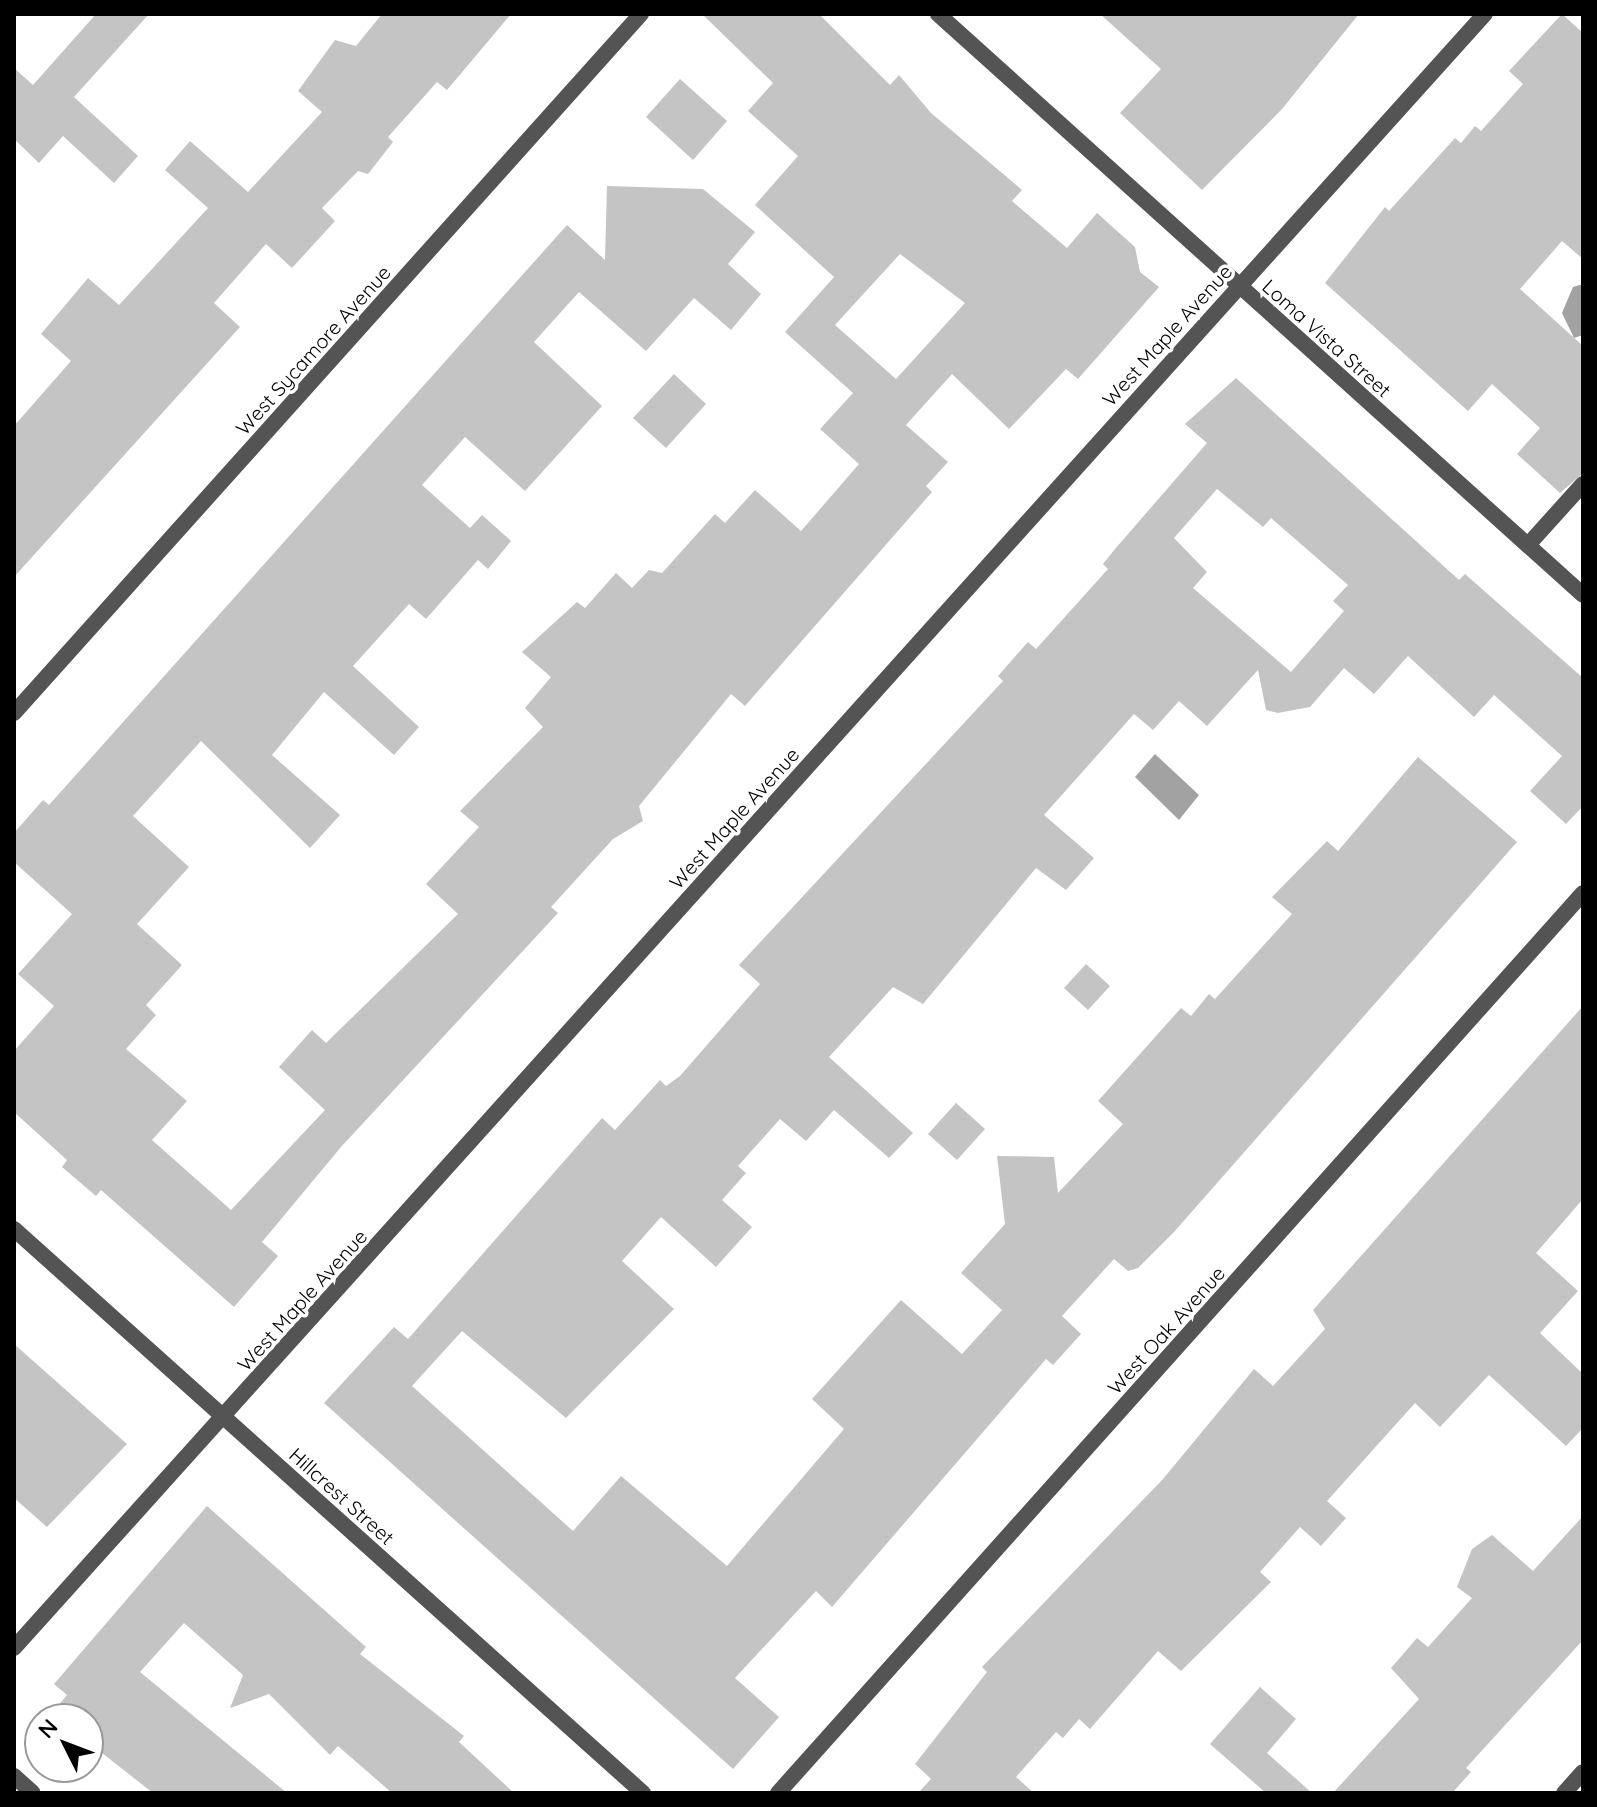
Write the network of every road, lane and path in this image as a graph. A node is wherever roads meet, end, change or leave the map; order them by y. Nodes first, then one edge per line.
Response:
1 (641, 14) edge
2 (938, 14) edge
3 (1485, 14) edge
4 (1238, 286) junction
5 (1583, 484) edge
6 (1528, 545) junction
7 (1583, 595) edge
8 (14, 713) edge
9 (1583, 893) edge
10 (14, 1229) edge
11 (224, 1417) junction
12 (14, 1648) edge
13 (14, 1776) edge
14 (1581, 1778) edge
15 (33, 1793) edge
16 (643, 1793) edge
17 (778, 1793) edge
18 (1564, 1793) edge

1 - 8 street, West Sycamore Avenue
2 - 4 street, Loma Vista Street
3 - 4 street, West Maple Avenue
4 - 6 street, Loma Vista Street
4 - 11 street, West Maple Avenue
5 - 6 street
6 - 7 street, Loma Vista Street
9 - 17 street, West Oak Avenue
10 - 11 street, Hillcrest Street
11 - 12 street, West Maple Avenue
11 - 16 street, Hillcrest Street
13 - 15 street
14 - 18 street

